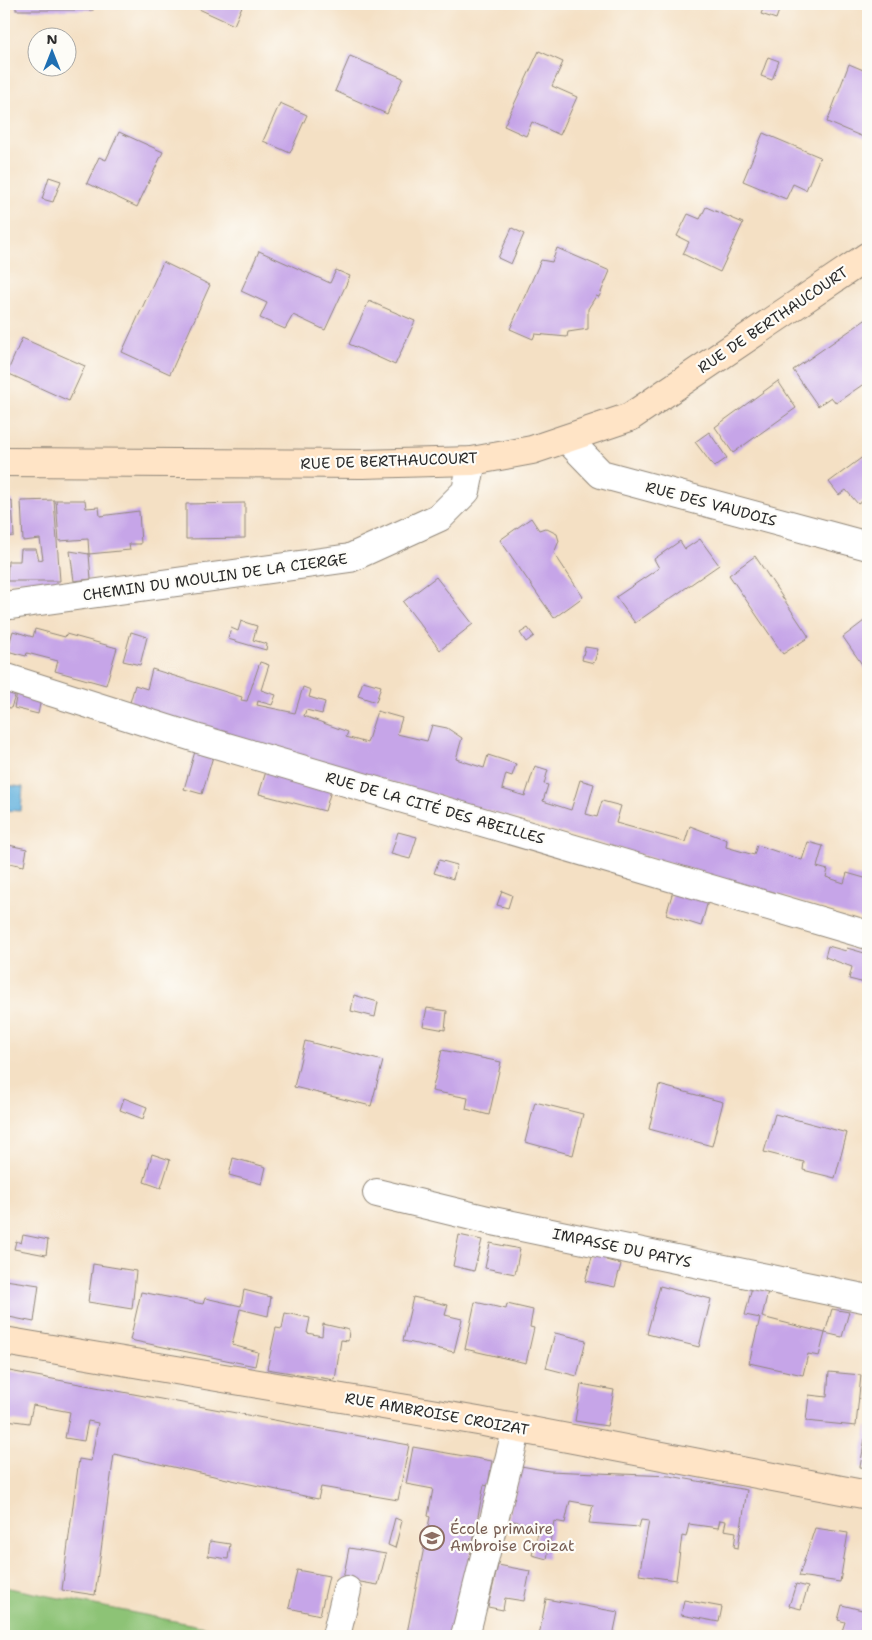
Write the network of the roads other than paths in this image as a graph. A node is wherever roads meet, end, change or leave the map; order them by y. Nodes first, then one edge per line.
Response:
1 (868, 256) edge
2 (567, 439) junction
3 (472, 461) junction
4 (4, 462) edge
5 (868, 546) edge
6 (4, 606) edge
7 (4, 677) edge
8 (868, 935) edge
9 (377, 1193) dead end
10 (868, 1299) edge
11 (4, 1341) edge
12 (517, 1428) junction
13 (868, 1495) edge
14 (347, 1590) dead end
15 (336, 1636) edge
16 (465, 1636) edge

1 - 2 main road, RUE DE BERTHAUCOURT
2 - 3 main road, RUE DE BERTHAUCOURT
2 - 5 street, RUE DES VAUDOIS
3 - 4 main road, RUE DE BERTHAUCOURT
3 - 6 street, CHEMIN DU MOULIN DE LA CIERGE
7 - 8 street, RUE DE LA CITÉ DES ABEILLES
9 - 10 street, IMPASSE DU PATYS
11 - 12 main road, RUE AMBROISE CROIZAT
12 - 13 main road, RUE AMBROISE CROIZAT
12 - 16 street
14 - 15 street

